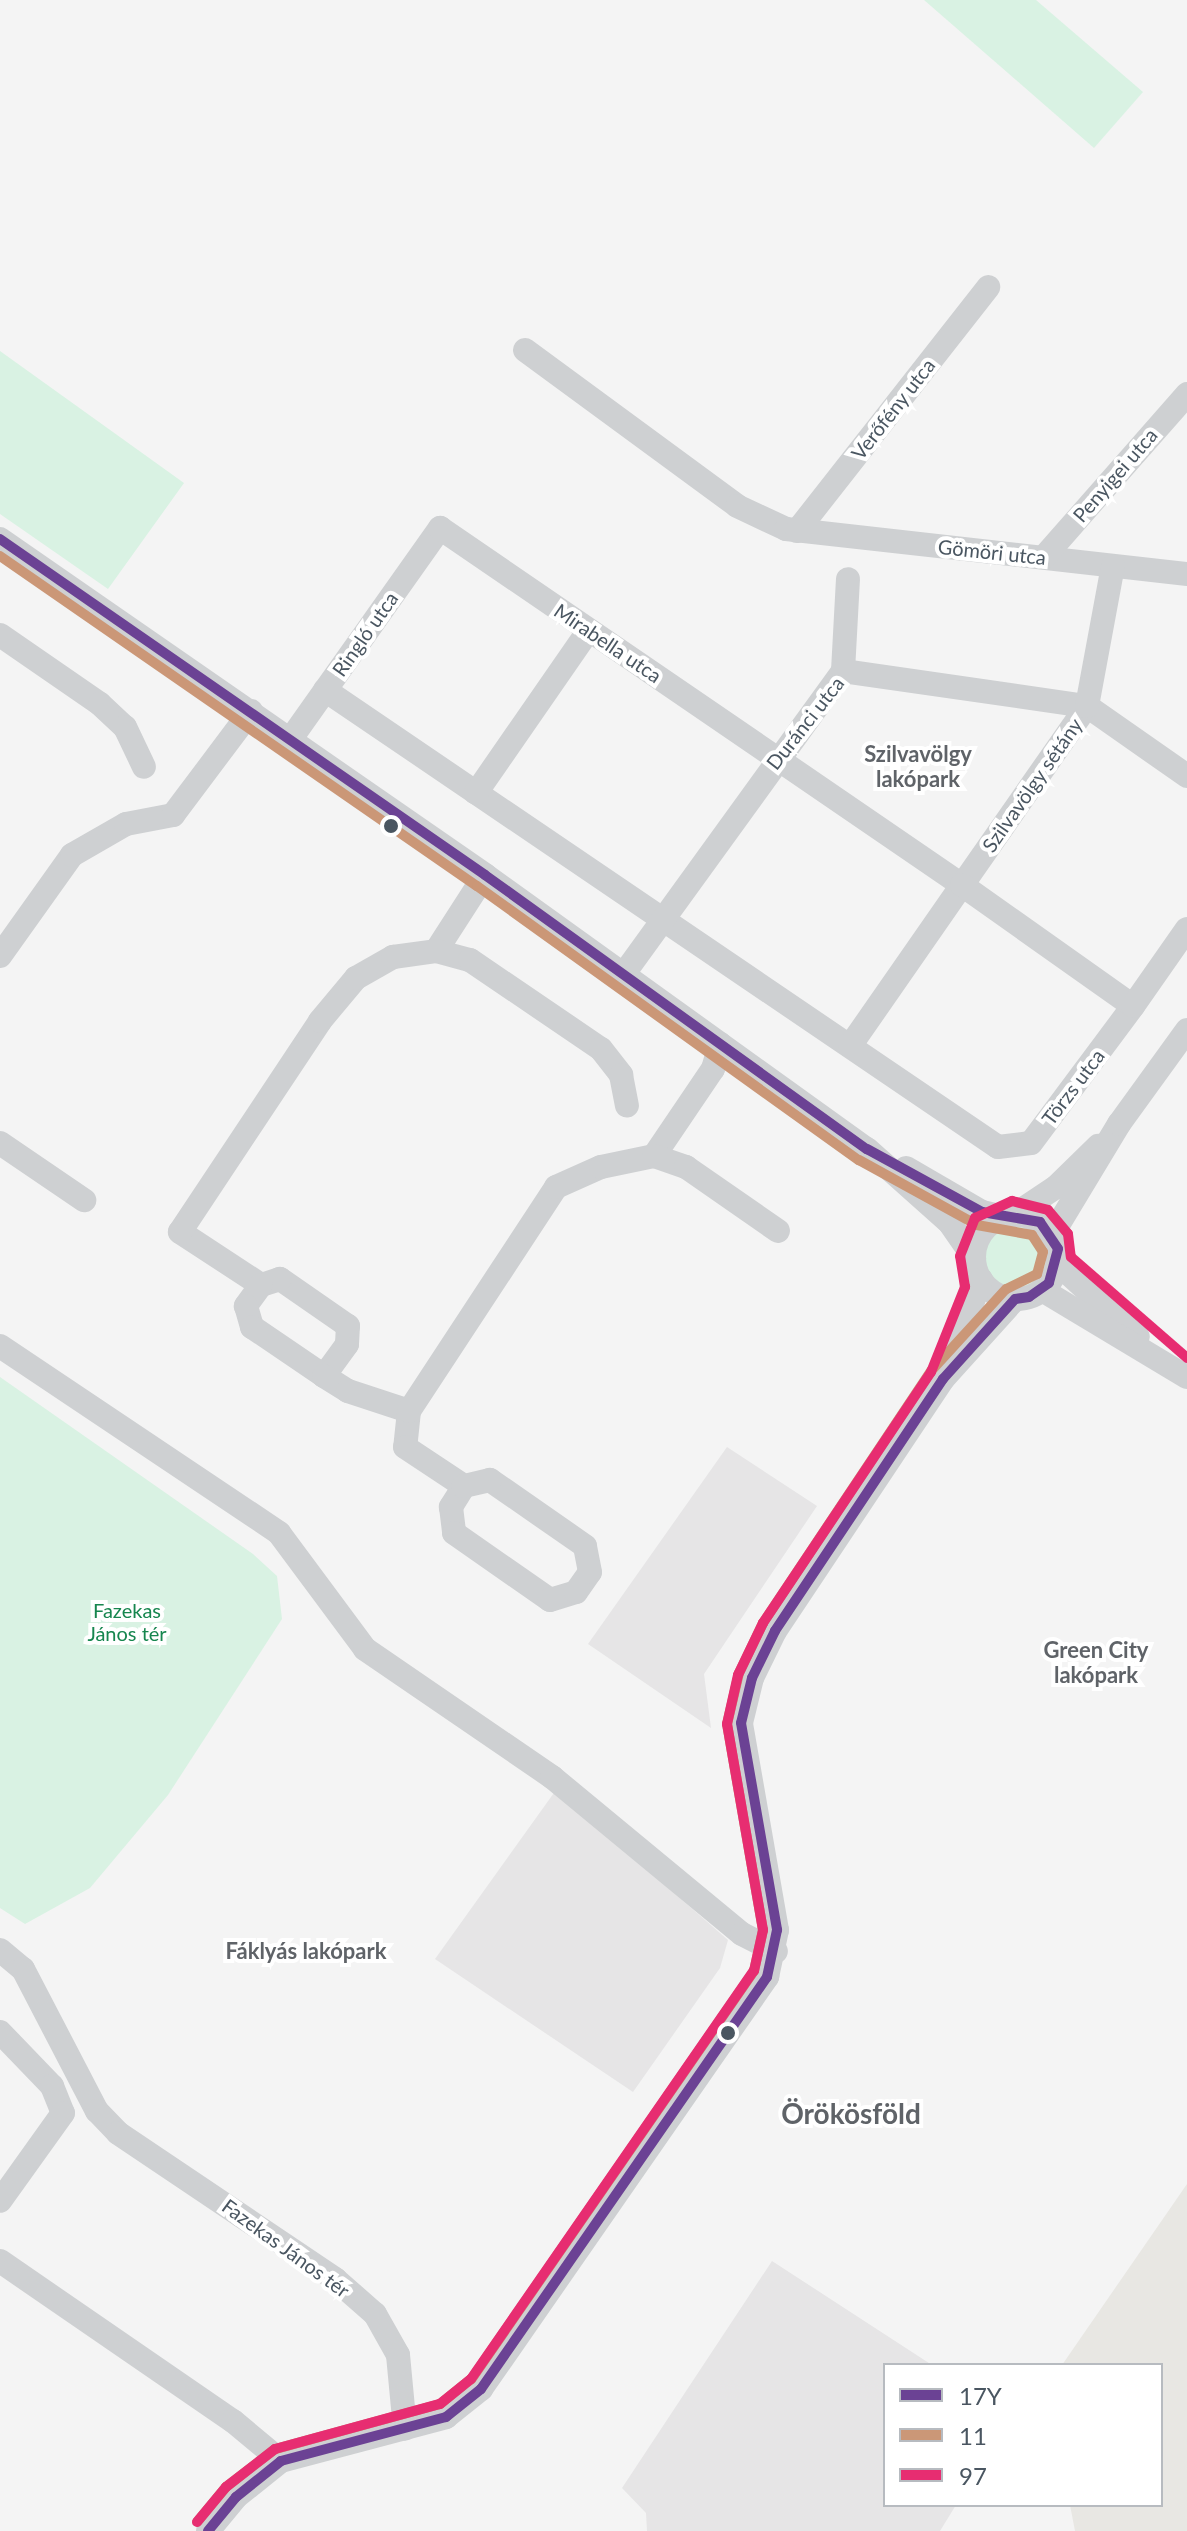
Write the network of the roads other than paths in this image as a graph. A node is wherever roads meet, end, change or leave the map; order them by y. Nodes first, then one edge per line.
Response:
1 (988, 287) dead end
2 (525, 350) dead end
3 (1187, 394) edge
4 (440, 528) joint
5 (797, 531) junction
6 (2, 545) edge
7 (1044, 557) junction
8 (1113, 566) junction
9 (1187, 574) edge
10 (848, 579) dead end
11 (589, 630) junction
12 (0, 635) edge
13 (843, 671) junction
14 (325, 690) junction
15 (1087, 706) junction
16 (251, 711) junction
17 (290, 740) junction
18 (776, 758) junction
19 (144, 767) dead end
20 (1187, 776) edge
21 (476, 793) junction
22 (485, 875) junction
23 (962, 885) junction
24 (663, 919) junction
25 (1187, 929) edge
26 (436, 951) junction
27 (0, 956) edge
28 (623, 975) junction
29 (1133, 1006) junction
30 (1187, 1030) edge
31 (720, 1044) junction
32 (850, 1046) junction
33 (627, 1105) dead end
34 (1119, 1124) junction
35 (0, 1143) edge
36 (867, 1149) junction
37 (654, 1156) junction
38 (84, 1200) dead end
39 (1009, 1216) junction
40 (778, 1231) dead end
41 (1052, 1235) junction
42 (1058, 1264) junction
43 (978, 1269) junction
44 (261, 1285) junction
45 (1042, 1290) junction
46 (1015, 1299) junction
47 (0, 1346) edge
48 (1166, 1363) junction
49 (324, 1376) junction
50 (1187, 1377) edge
51 (943, 1379) junction
52 (409, 1411) junction
53 (464, 1486) junction
54 (0, 1950) edge
55 (776, 1951) junction
56 (0, 2032) edge
57 (3, 2189) edge
58 (0, 2261) edge
59 (405, 2429) junction
60 (281, 2461) junction
61 (208, 2531) edge

1 - 5 street, Verőfény utca
2 - 5 street, Gömöri utca
3 - 7 street, Penyigei utca
4 - 11 street, Mirabella utca
4 - 14 street, Ringló utca
5 - 7 street, Gömöri utca
6 - 16 street
7 - 8 street, Gömöri utca
8 - 9 street, Gömöri utca
8 - 15 street
10 - 13 street
11 - 18 street, Mirabella utca
11 - 21 street
12 - 19 street
13 - 15 street, Duránci utca
13 - 18 street, Duránci utca
14 - 17 street, Ringló utca
14 - 21 street, Törzs utca
15 - 20 street, Szilvavölgy sétány
15 - 23 street, Szilvavölgy sétány
16 - 17 street
16 - 27 street
17 - 22 street
18 - 23 street, Mirabella utca
18 - 24 street, Duránci utca
21 - 24 street, Törzs utca
22 - 26 street
22 - 28 street
23 - 29 street
23 - 32 street, Szilvavölgy sétány
24 - 28 street, Duránci utca
24 - 32 street, Törzs utca
25 - 29 street
26 - 33 street
26 - 44 street
28 - 31 street
29 - 32 street, Törzs utca
30 - 34 street
31 - 36 street
31 - 37 street
34 - 39 street
34 - 41 street
35 - 38 street
36 - 39 street
36 - 43 street
37 - 40 street
37 - 52 street
39 - 41 street
39 - 43 street
41 - 42 street
42 - 45 street
42 - 48 street
43 - 46 street
43 - 51 street
44 - 49 street
44 - 49 street
45 - 46 street
45 - 48 street
46 - 51 street
47 - 55 street
48 - 50 street
49 - 52 street
51 - 55 street
52 - 53 street
53 - 53 street
54 - 59 street, Fazekas János tér
55 - 59 street
56 - 57 street
58 - 60 street
59 - 60 street
60 - 61 street

